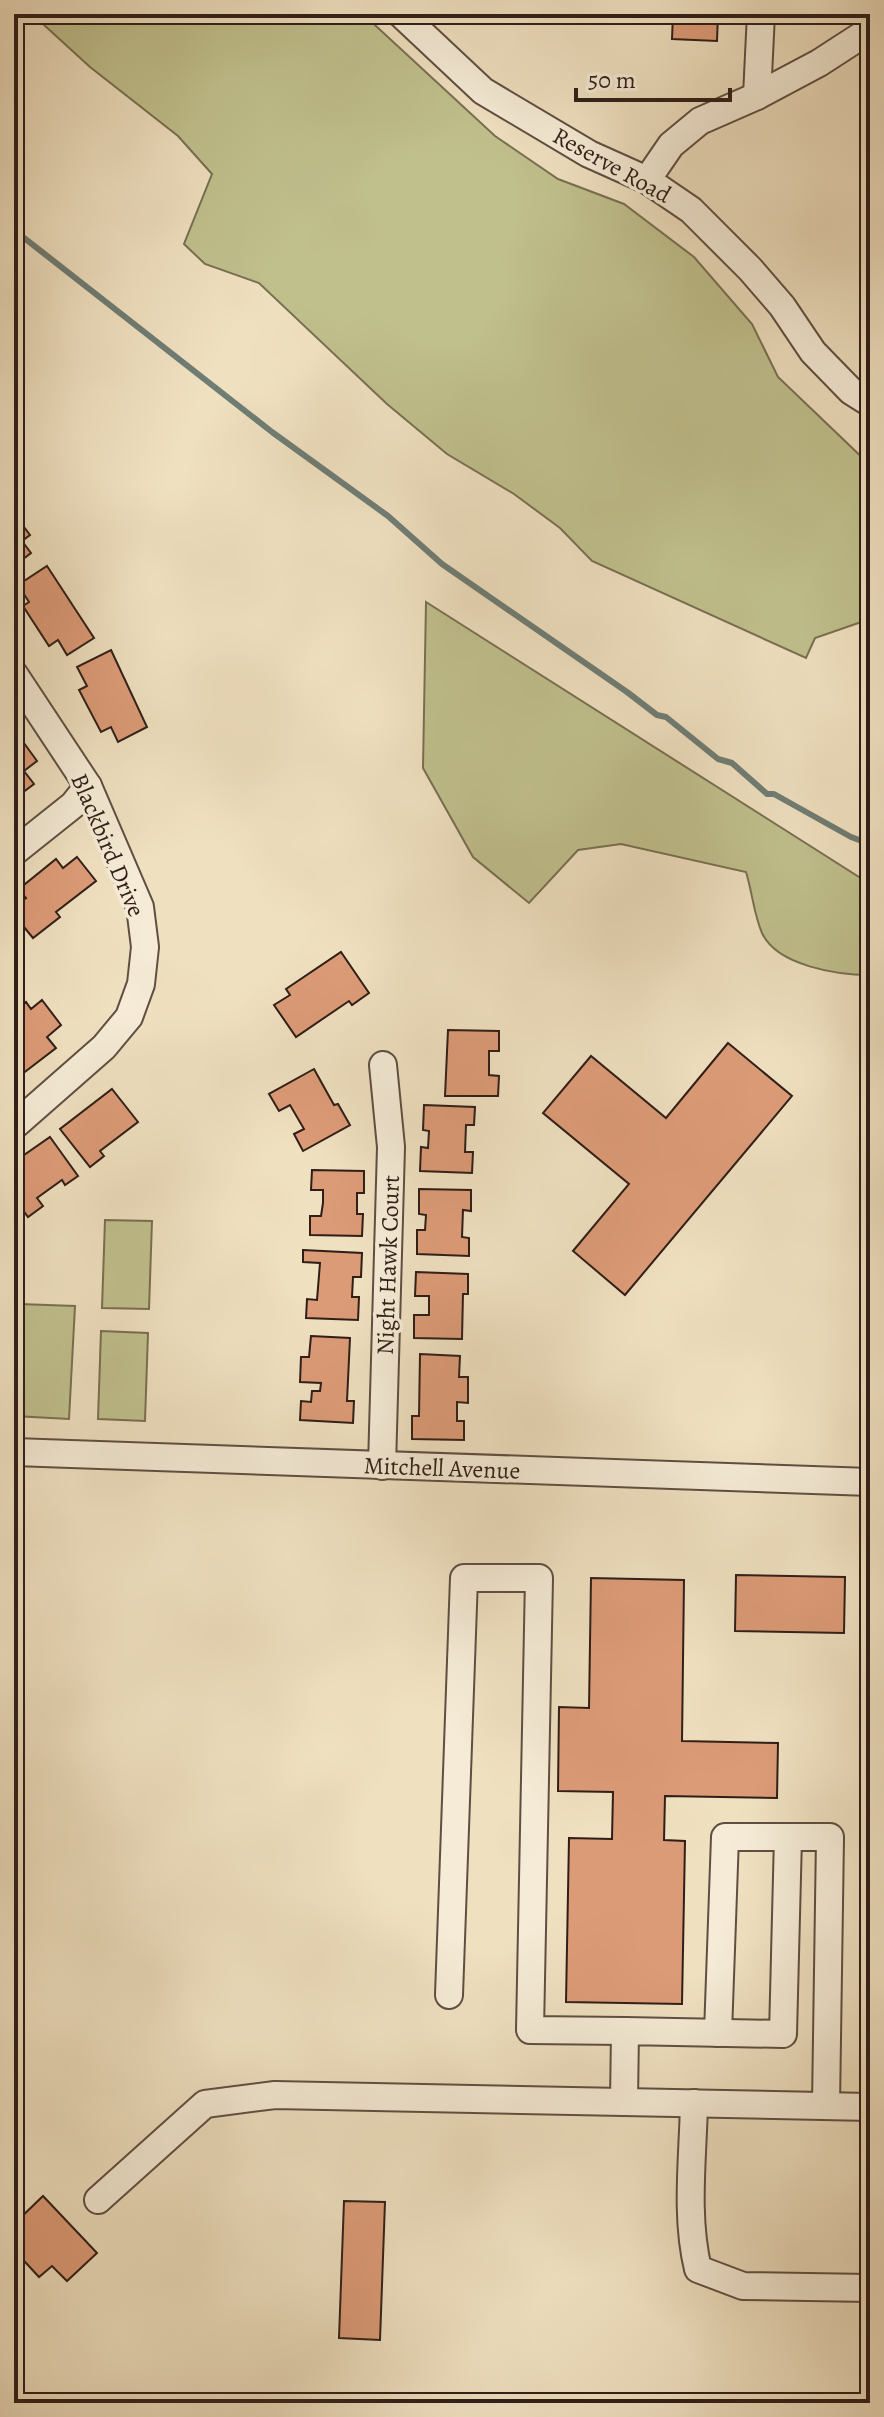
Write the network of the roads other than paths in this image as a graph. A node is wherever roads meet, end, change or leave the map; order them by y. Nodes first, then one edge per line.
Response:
1 (401, 14) edge
2 (761, 14) edge
3 (870, 30) edge
4 (757, 96) junction
5 (647, 180) junction
6 (870, 403) edge
7 (14, 674) edge
8 (88, 786) junction
9 (14, 852) edge
10 (383, 1065) dead end
11 (14, 1126) edge
12 (14, 1452) edge
13 (382, 1466) junction
14 (870, 1482) edge
15 (788, 1837) junction
16 (449, 1995) dead end
17 (625, 2031) junction
18 (718, 2033) junction
19 (624, 2101) junction
20 (694, 2103) junction
21 (826, 2105) junction
22 (870, 2107) edge
23 (98, 2200) dead end
24 (870, 2288) edge

1 - 5 street, Reserve Road
2 - 4 street
3 - 4 street
4 - 5 street
5 - 6 street, Reserve Road
7 - 8 street, Blackbird Drive
8 - 9 street
8 - 11 street, Blackbird Drive
10 - 13 street, Night Hawk Court
12 - 13 street, Mitchell Avenue
13 - 14 street, Mitchell Avenue
15 - 18 street
15 - 18 street
15 - 21 street
16 - 17 street
17 - 18 street
17 - 19 street
19 - 20 street
19 - 23 street
20 - 21 street
20 - 24 street
21 - 22 street

